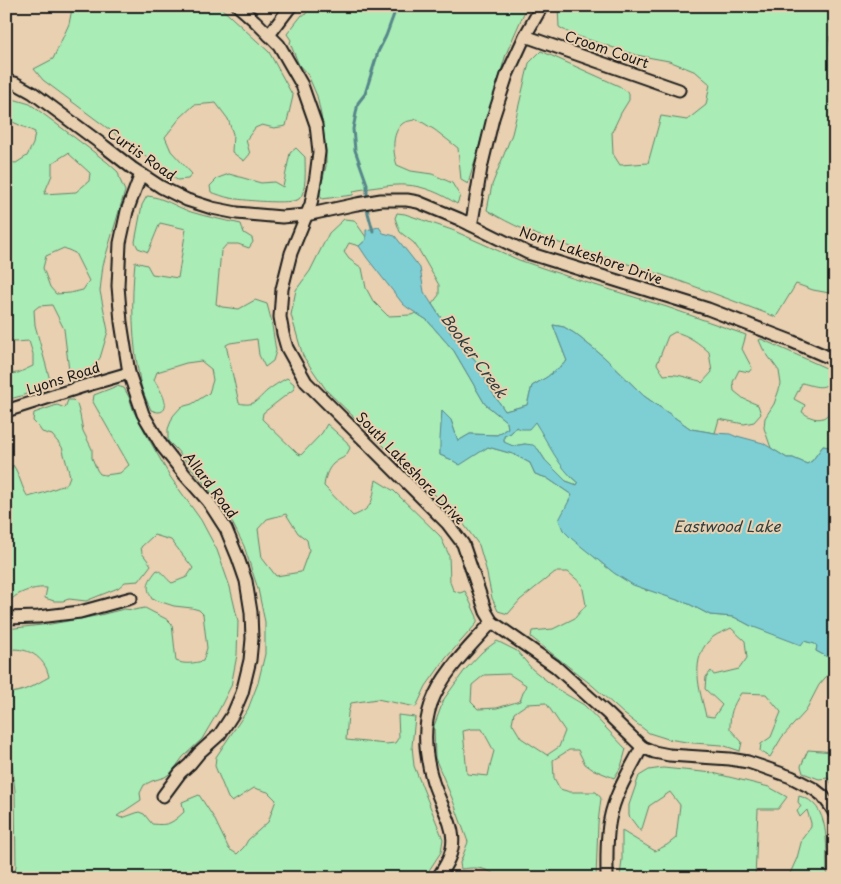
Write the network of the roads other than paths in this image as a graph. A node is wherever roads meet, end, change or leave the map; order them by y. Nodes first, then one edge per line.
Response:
1 (238, 6) edge
2 (291, 6) edge
3 (542, 6) edge
4 (269, 35) junction
5 (525, 36) junction
6 (6, 81) edge
7 (679, 90) dead end
8 (141, 174) junction
9 (306, 215) junction
10 (471, 225) junction
11 (835, 360) edge
12 (129, 373) junction
13 (6, 411) edge
14 (131, 598) dead end
15 (6, 618) edge
16 (492, 622) junction
17 (642, 747) junction
18 (163, 796) dead end
19 (835, 814) edge
20 (437, 878) edge
21 (607, 878) edge

1 - 4 street, South Lakeshore Drive
2 - 4 street
3 - 5 street
4 - 9 street, South Lakeshore Drive
5 - 7 street, Croom Court
5 - 10 street
6 - 8 street, Curtis Road
8 - 9 street, Curtis Road
8 - 12 street, Allard Road
9 - 10 street, North Lakeshore Drive
9 - 16 street, South Lakeshore Drive
10 - 11 street, North Lakeshore Drive
12 - 13 street, Lyons Road
12 - 18 street, Allard Road
14 - 15 street
16 - 17 street
16 - 20 street
17 - 19 street
17 - 21 street

